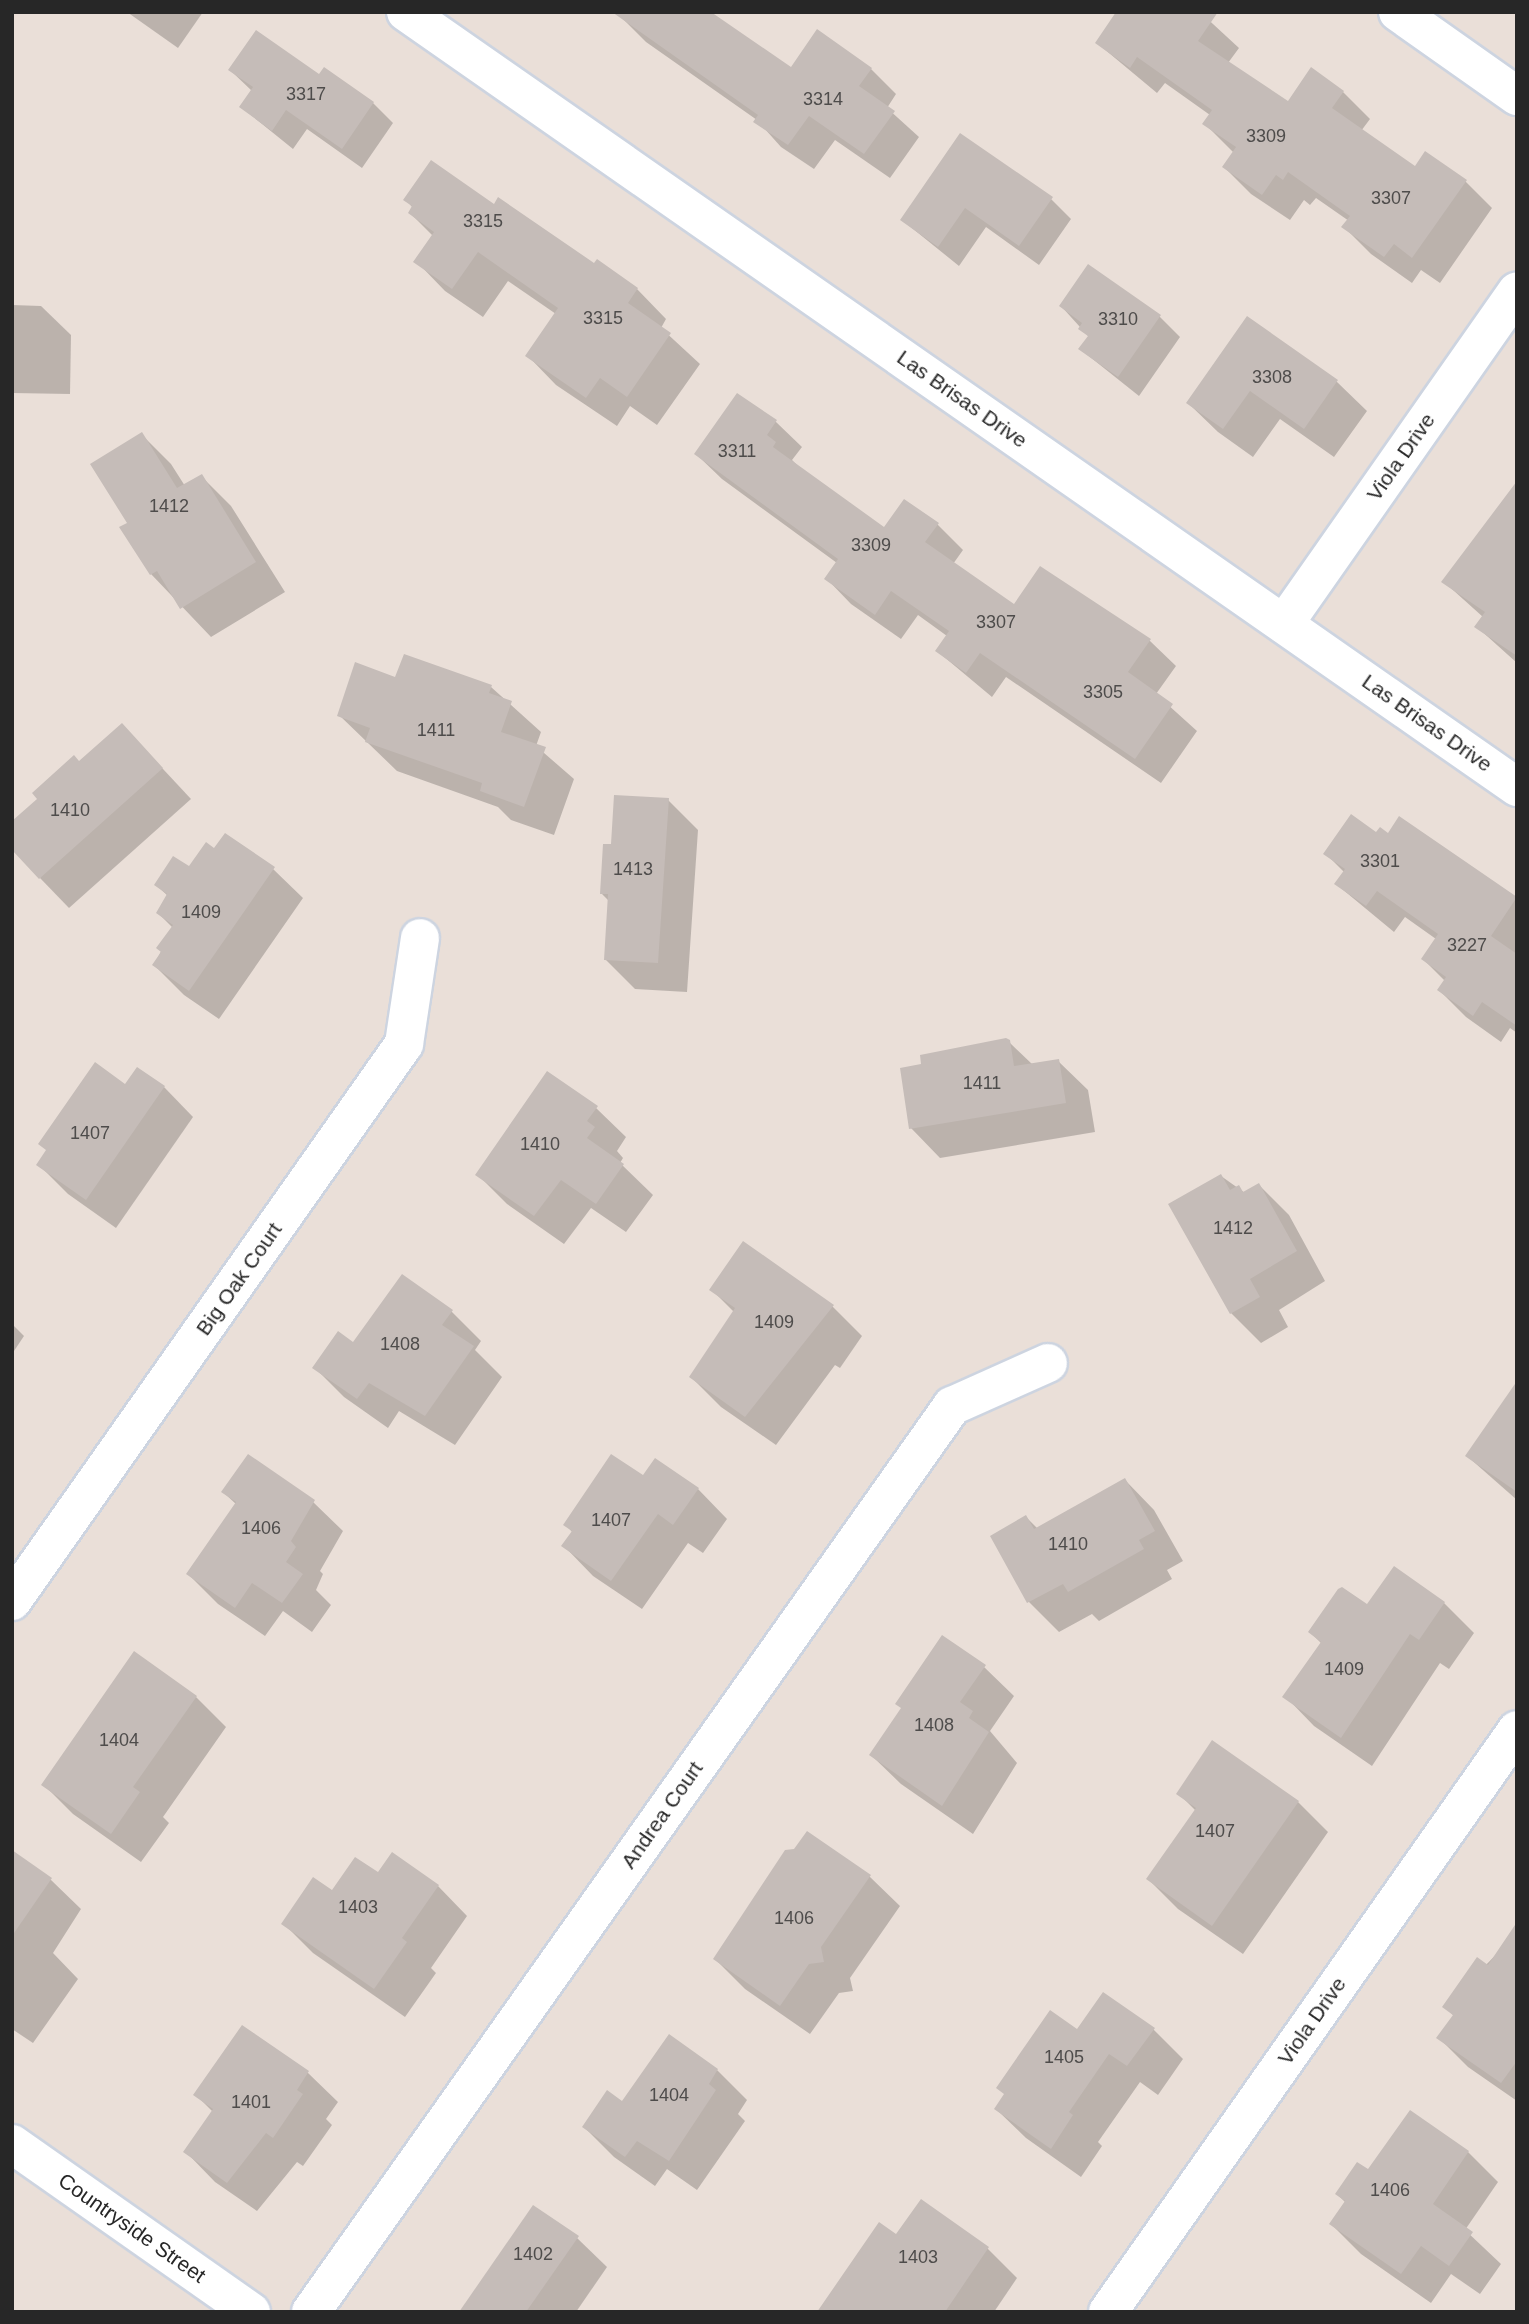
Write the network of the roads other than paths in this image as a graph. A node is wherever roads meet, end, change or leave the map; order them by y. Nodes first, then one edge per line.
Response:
1 (406, 12) edge
2 (1398, 12) edge
3 (1517, 96) edge
4 (1517, 291) edge
5 (1284, 624) junction
6 (1517, 787) edge
7 (420, 938) dead end
8 (1048, 1363) dead end
9 (12, 1601) edge
10 (1517, 1730) edge
11 (12, 2144) edge
12 (251, 2312) edge
13 (311, 2312) edge
14 (1108, 2312) edge

1 - 5 street, Las Brisas Drive
2 - 3 street
4 - 5 street, Viola Drive
5 - 6 street, Las Brisas Drive
7 - 9 street, Big Oak Court
8 - 13 street, Andrea Court
10 - 14 street, Viola Drive
11 - 12 street, Countryside Street

